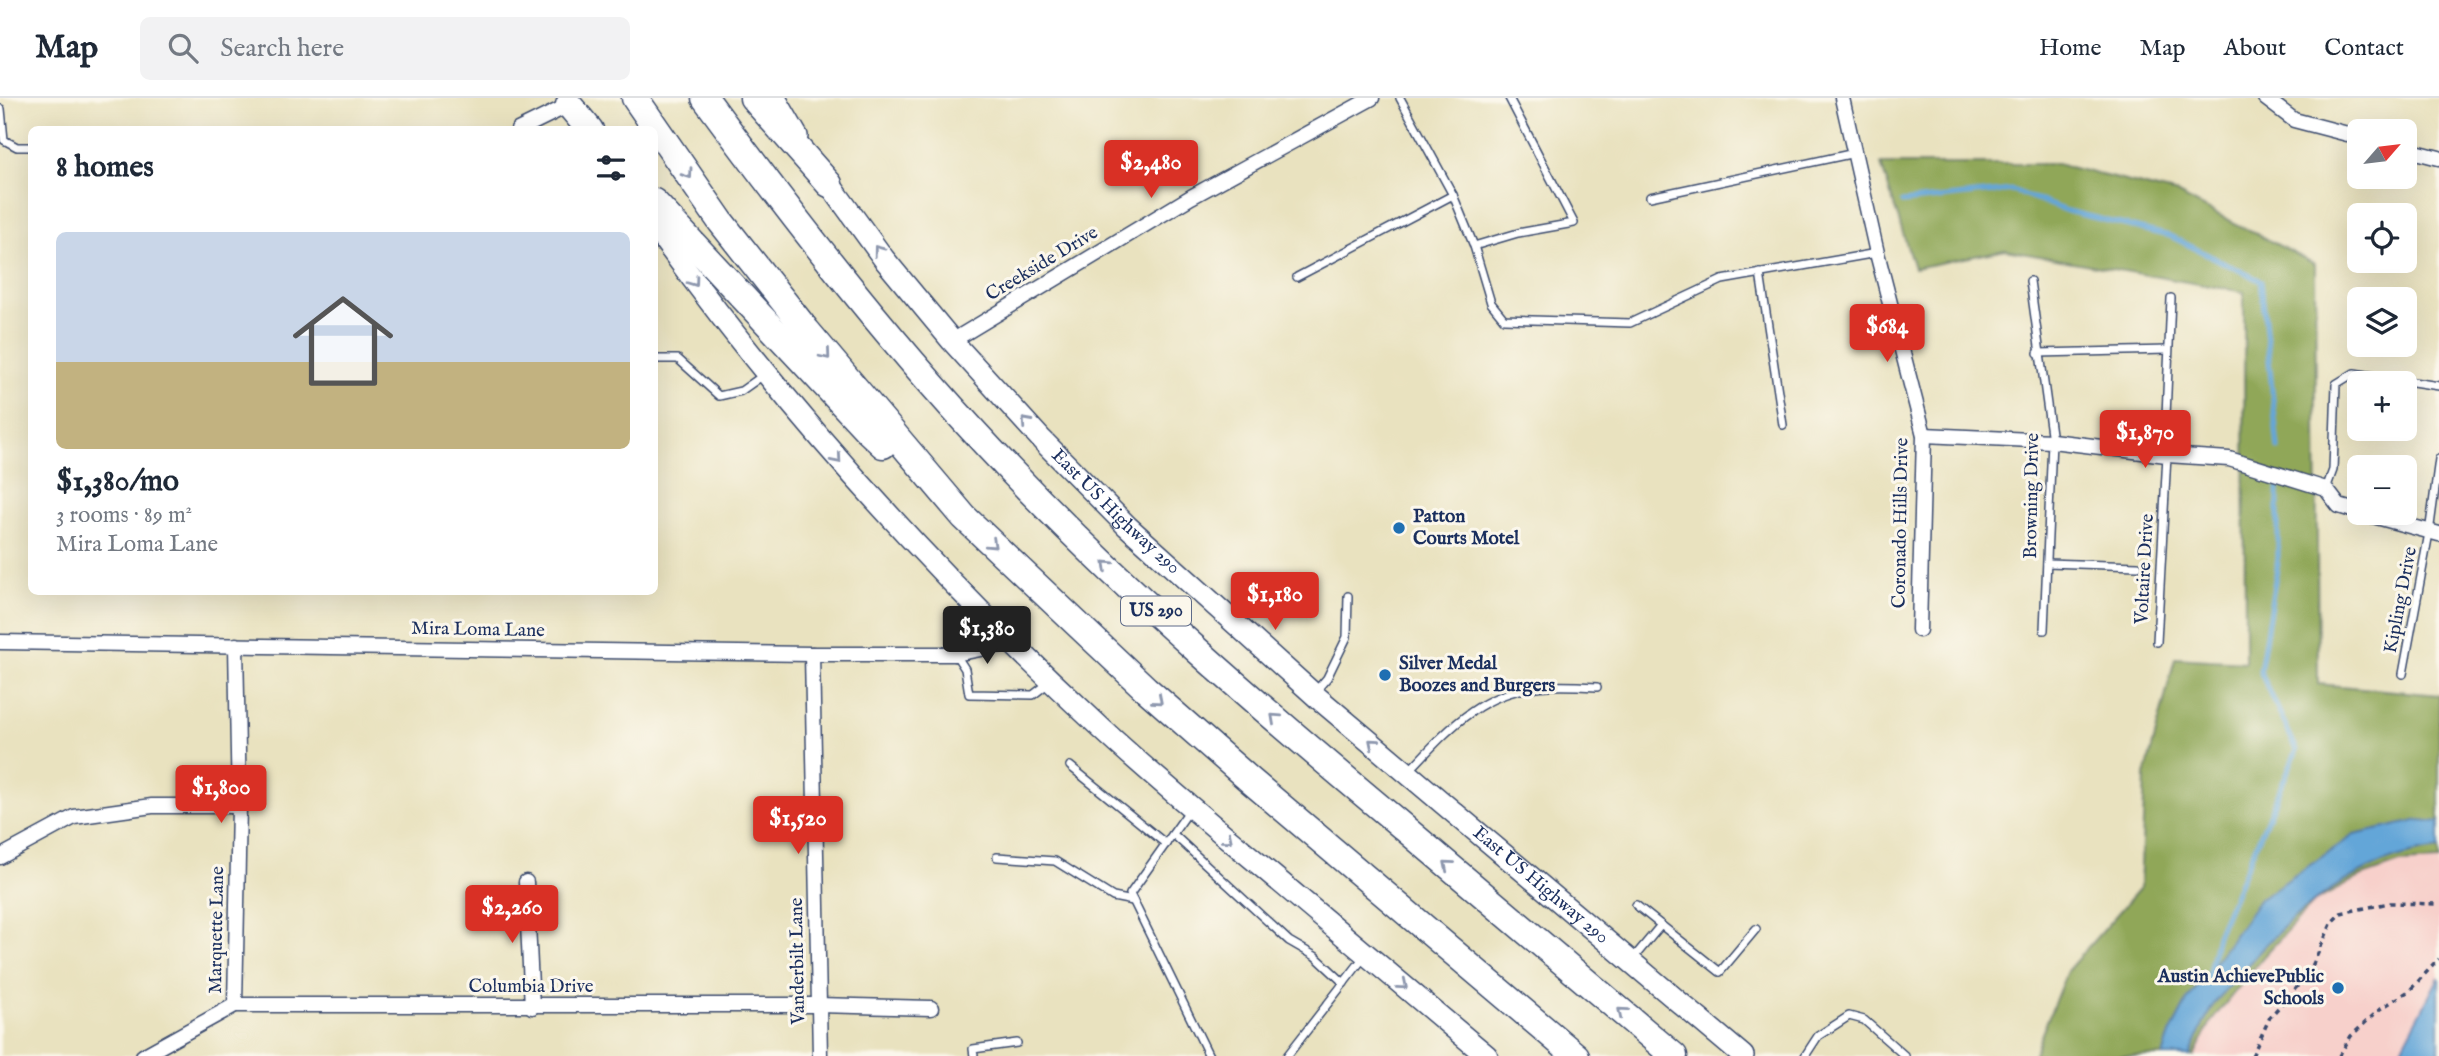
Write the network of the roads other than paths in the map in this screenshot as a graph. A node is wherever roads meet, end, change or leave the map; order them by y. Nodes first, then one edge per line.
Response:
1 (635, 98) edge
2 (705, 98) edge
3 (753, 98) edge
4 (775, 98) edge
5 (1372, 98) edge
6 (1400, 98) edge
7 (1510, 98) edge
8 (1842, 98) edge
9 (2265, 98) edge
10 (566, 102) edge
11 (1, 109) edge
12 (525, 126) edge
13 (585, 126) edge
14 (654, 126) edge
15 (658, 131) edge
16 (2347, 134) edge
17 (28, 146) edge
18 (2417, 152) edge
19 (1855, 153) junction
20 (2439, 158) edge
21 (829, 184) junction
22 (1453, 195) junction
23 (1650, 197) dead end
24 (658, 206) edge
25 (658, 232) edge
26 (1474, 246) junction
27 (1877, 253) junction
28 (1760, 273) junction
29 (1297, 277) dead end
30 (2030, 281) dead end
31 (2171, 298) dead end
32 (952, 341) junction
33 (2168, 350) junction
34 (2038, 353) junction
35 (658, 359) edge
36 (766, 374) junction
37 (2439, 386) edge
38 (2166, 416) dead end
39 (1783, 425) dead end
40 (1924, 435) junction
41 (2052, 441) junction
42 (2167, 455) junction
43 (2439, 459) edge
44 (2326, 489) junction
45 (2347, 508) edge
46 (964, 517) junction
47 (2406, 525) edge
48 (2434, 533) edge
49 (2047, 563) junction
50 (2138, 566) dead end
51 (1348, 596) dead end
52 (973, 603) junction
53 (1919, 630) dead end
54 (2044, 630) dead end
55 (0, 642) edge
56 (2157, 642) dead end
57 (1011, 643) junction
58 (236, 645) junction
59 (812, 654) junction
60 (955, 654) junction
61 (2403, 674) dead end
62 (1051, 681) junction
63 (1597, 687) dead end
64 (1314, 694) junction
65 (1070, 766) dead end
66 (1408, 773) junction
67 (239, 806) junction
68 (1192, 808) junction
69 (1173, 834) junction
70 (1166, 844) junction
71 (0, 857) edge
72 (997, 858) dead end
73 (526, 882) dead end
74 (1133, 901) junction
75 (1636, 905) dead end
76 (1661, 925) junction
77 (1756, 929) dead end
78 (1366, 954) junction
79 (1631, 961) junction
80 (1344, 983) junction
81 (818, 1005) junction
82 (234, 1006) junction
83 (532, 1007) junction
84 (931, 1008) dead end
85 (1017, 1043) dead end
86 (143, 1056) edge
87 (820, 1056) edge
88 (974, 1056) edge
89 (1209, 1056) edge
90 (1287, 1056) edge
91 (1487, 1056) edge
92 (1576, 1056) edge
93 (1674, 1056) edge
94 (1743, 1056) edge
95 (1805, 1056) edge
96 (1905, 1056) edge

1 -> 14 highway
93 -> 2 highway, US 290
3 - 21 highway
4 - 21 main road, East US Highway 290
5 - 32 street, Creekside Drive
6 - 22 lane
7 - 26 lane
8 - 19 street, Coronado Hills Drive
9 - 16 street
10 - 12 street
10 - 13 highway
11 - 17 lane
15 -> 46 highway
18 - 20 street
19 - 23 lane
19 - 27 street, Coronado Hills Drive
32 -> 21 main road, East US Highway 290
22 - 26 lane
22 - 29 lane
24 - 46 highway
25 -> 36 main road
26 - 28 lane
27 - 28 lane
27 - 40 street, Coronado Hills Drive
28 - 39 lane
30 - 34 lane, Browning Drive
31 - 33 lane
64 -> 32 main road, East US Highway 290
33 - 34 lane
33 - 38 lane
34 - 41 lane, Browning Drive
35 - 36 lane
36 -> 52 main road
37 - 44 lane
40 - 41 street
40 - 53 street, Coronado Hills Drive
41 - 42 street
41 - 49 lane, Browning Drive
42 - 44 street
42 - 56 lane, Voltaire Drive
43 - 48 lane, Kipling Drive
44 - 45 street
46 -> 92 highway
47 - 48 street
48 - 61 lane, Kipling Drive
49 - 50 lane
49 - 54 lane, Browning Drive
51 - 64 lane
52 - 57 main road
52 - 60 street
55 - 58 street, Mira Loma Lane
57 - 60 street, Mira Loma Lane
57 - 62 main road
58 - 59 street, Mira Loma Lane
58 - 67 street, Marquette Lane
59 - 60 street, Mira Loma Lane
59 - 81 street, Vanderbilt Lane
60 - 62 lane
62 - 68 main road
63 - 66 lane
66 -> 64 main road, East US Highway 290
65 - 70 lane
66 - 79 main road, East US Highway 290
67 - 71 street
67 - 82 street, Marquette Lane
68 - 69 lane
68 -> 78 main road
69 - 70 lane
69 - 80 lane
70 - 74 lane
72 - 74 lane
73 - 83 street
74 - 89 lane
75 - 76 lane
76 - 77 lane
76 - 79 lane
78 - 80 lane
78 -> 91 main road
79 - 94 main road, East US Highway 290
80 - 90 lane
81 - 83 street, Columbia Drive
81 - 84 street, Columbia Drive
81 - 87 street, Vanderbilt Lane
82 - 83 street, Columbia Drive
82 - 86 street, Columbia Drive
85 - 88 lane
95 - 96 lane

